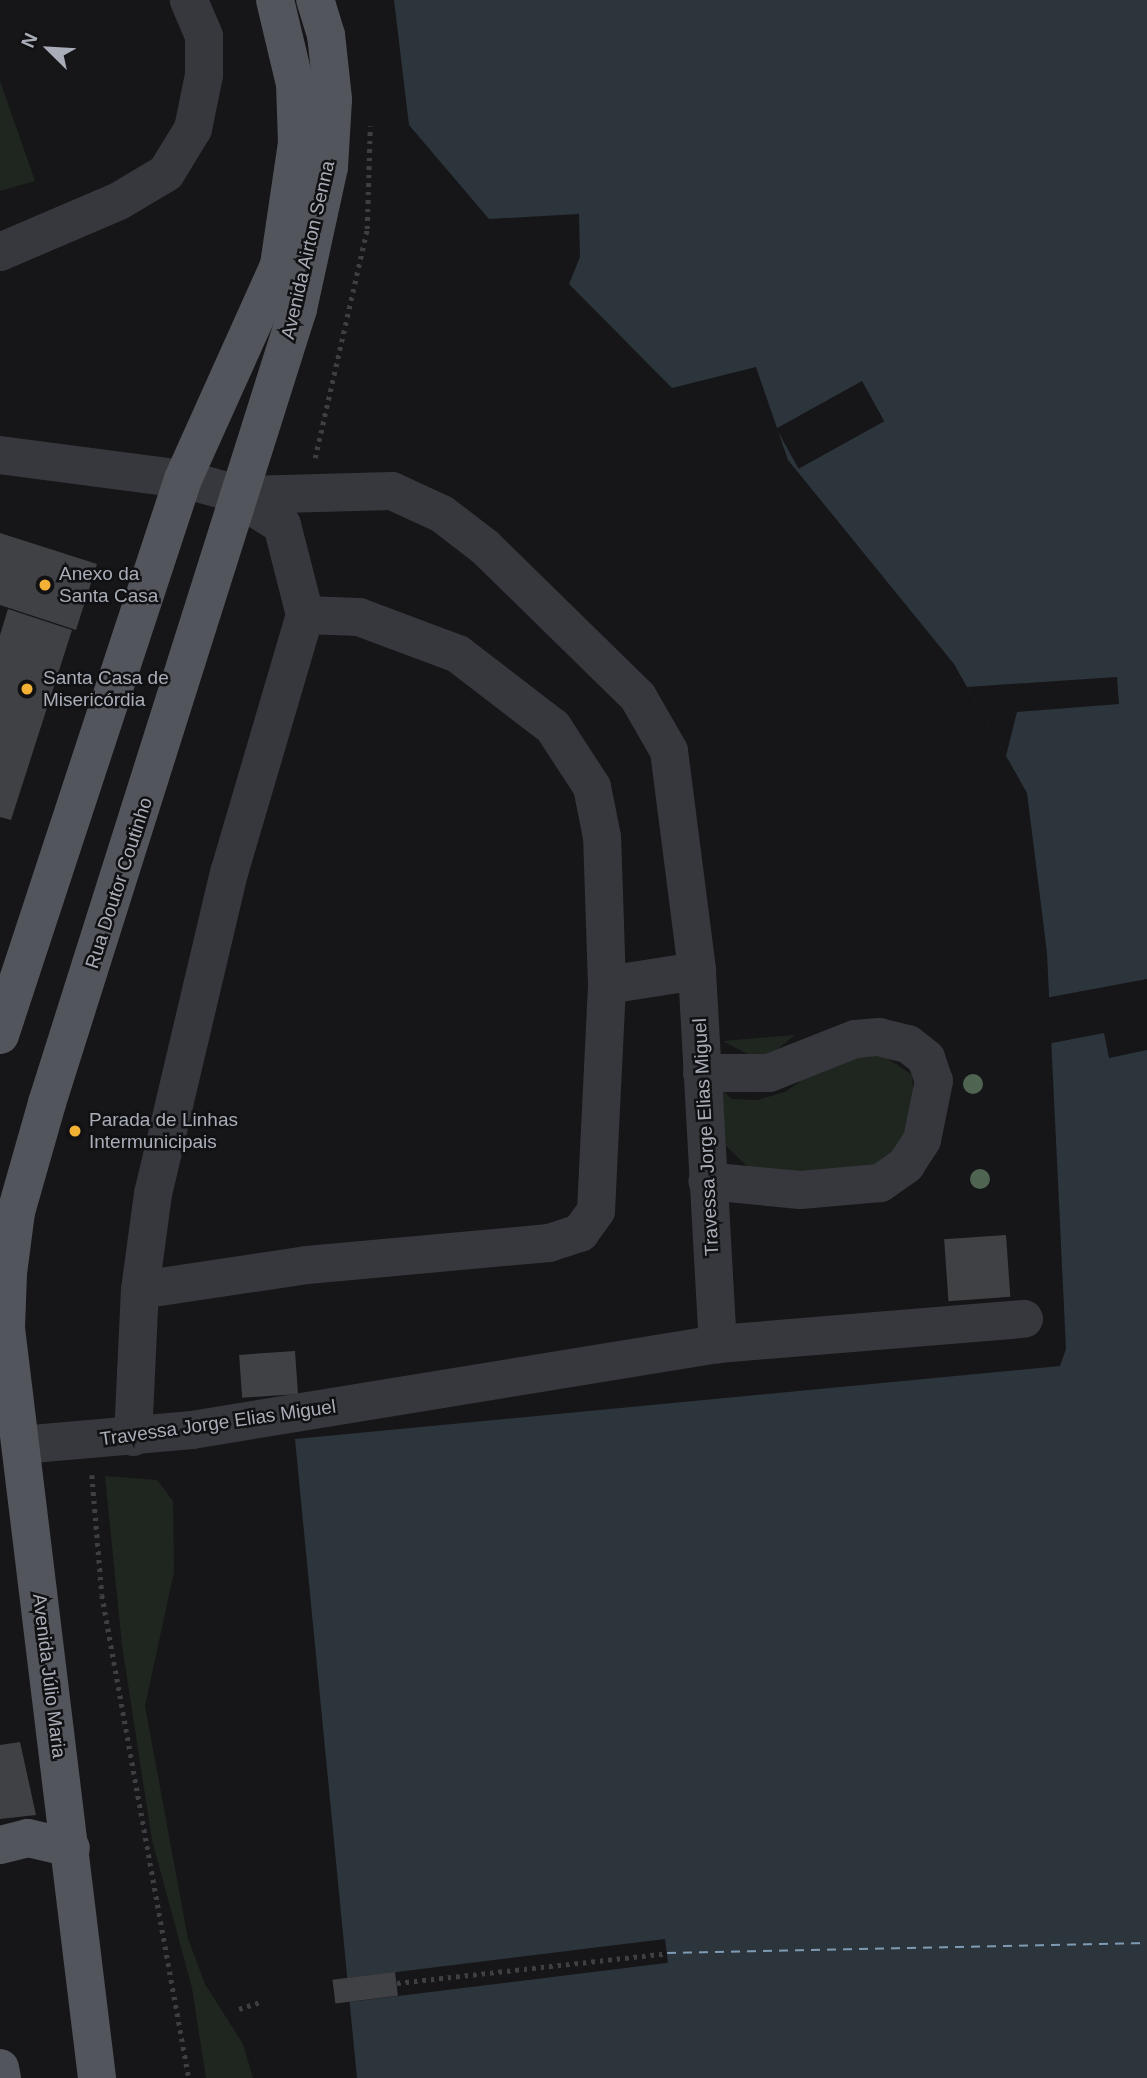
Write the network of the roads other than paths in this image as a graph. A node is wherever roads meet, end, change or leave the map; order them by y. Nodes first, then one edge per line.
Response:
1 (189, 0) edge
2 (275, 0) edge
3 (315, 0) edge
4 (0, 252) edge
5 (0, 455) edge
6 (183, 479) junction
7 (240, 497) junction
8 (306, 615) junction
9 (697, 971) junction
10 (607, 985) junction
11 (0, 1035) edge
12 (702, 1073) junction
13 (707, 1181) junction
14 (4, 1275) edge
15 (140, 1290) junction
16 (1024, 1319) dead end
17 (718, 1344) junction
18 (6, 1365) edge
19 (133, 1437) junction
20 (21, 1445) junction
21 (0, 1845) edge
22 (71, 1848) junction
23 (0, 2068) edge
24 (2, 2078) edge
25 (97, 2078) edge

1 - 4 street
2 - 6 main road, Avenida Airton Senna
3 - 7 main road, Avenida Airton Senna
5 - 6 street
6 - 7 street
6 - 11 main road
7 - 8 street
7 - 9 street, Travessa Jorge Elias Miguel
7 - 14 main road, Rua Doutor Coutinho
8 - 10 street
8 - 15 street
9 - 10 street
9 - 12 street, Travessa Jorge Elias Miguel
10 - 15 street
12 - 13 street, Travessa Jorge Elias Miguel
12 - 13 street
13 - 17 street, Travessa Jorge Elias Miguel
14 - 18 main road, Avenida Júlio Maria
15 - 19 street
16 - 17 street
17 - 19 street, Travessa Jorge Elias Miguel
18 - 20 main road, Avenida Júlio Maria
19 - 20 street, Travessa Jorge Elias Miguel
20 - 22 main road, Avenida Júlio Maria
21 - 22 main road
22 - 25 main road, Avenida Júlio Maria
23 - 24 main road

